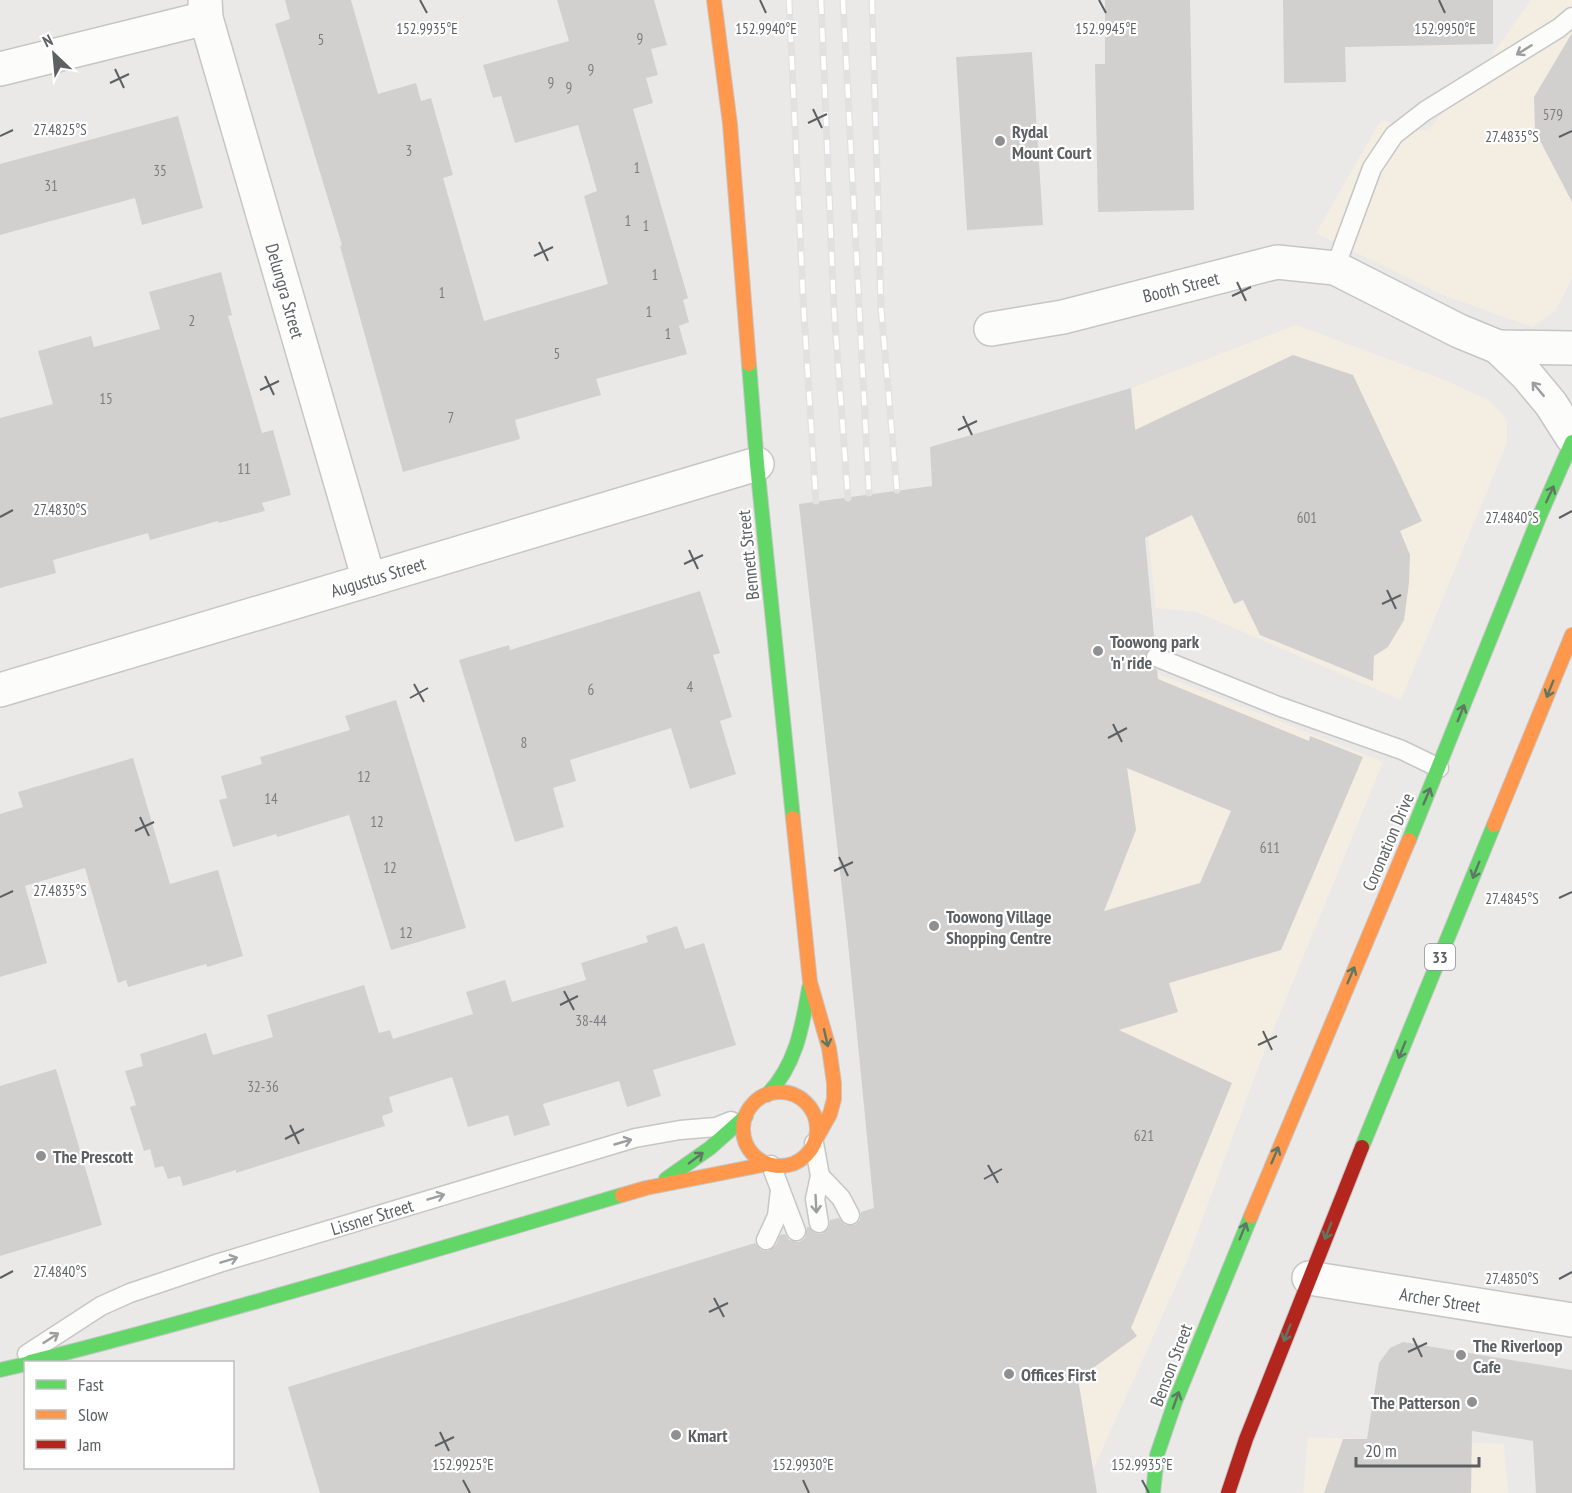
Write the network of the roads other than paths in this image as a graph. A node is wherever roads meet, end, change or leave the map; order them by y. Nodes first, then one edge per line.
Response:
1 (714, 0) edge
2 (206, 9) edge
3 (1572, 17) edge
4 (733, 34) dead end
5 (0, 69) edge
6 (730, 124) junction
7 (1335, 268) junction
8 (991, 329) dead end
9 (1498, 347) junction
10 (1572, 348) edge
11 (1572, 437) edge
12 (1572, 442) edge
13 (757, 464) junction
14 (369, 580) junction
15 (1572, 635) edge
16 (1156, 657) dead end
17 (0, 690) edge
18 (1439, 768) junction
19 (810, 982) junction
20 (756, 1105) junction
21 (815, 1141) junction
22 (769, 1164) junction
23 (820, 1176) junction
24 (646, 1188) junction
25 (780, 1189) junction
26 (850, 1215) dead end
27 (819, 1223) dead end
28 (796, 1231) dead end
29 (766, 1240) dead end
30 (1234, 1254) joint
31 (1309, 1278) junction
32 (1572, 1320) edge
33 (34, 1361) edge
34 (24, 1364) edge
35 (1, 1370) edge
36 (1153, 1493) edge
37 (1228, 1493) edge

1 - 6 main road, Bennett Street
2 - 5 street
2 - 14 street, Delungra Street
3 -> 7 lane
4 - 6 main road, Bennett Street
6 - 13 main road, Bennett Street
7 - 8 street, Booth Street
7 - 9 street, Booth Street
9 - 10 street, Booth Street
11 -> 9 street, Booth Street
18 -> 12 main road, Coronation Drive
13 - 14 street, Augustus Street
13 - 19 main road, Bennett Street
14 - 17 street, Augustus Street
15 -> 31 main road, 33
16 - 18 lane
30 -> 18 main road, Coronation Drive
19 - 20 main road, Bennett Street
19 -> 21 main road, Bennett Street
20 - 21 main road
20 - 22 main road
24 -> 20 main road
35 -> 20 lane, Lissner Street
21 - 22 main road
21 - 23 lane
22 - 24 main road
22 - 25 lane
23 - 26 lane
23 -> 27 lane
24 - 33 main road
25 - 28 lane
25 - 29 lane
36 -> 30 main road, Benson Street
31 - 32 street, Archer Street
31 -> 37 main road, 33
34 - 35 main road, Lissner Street

